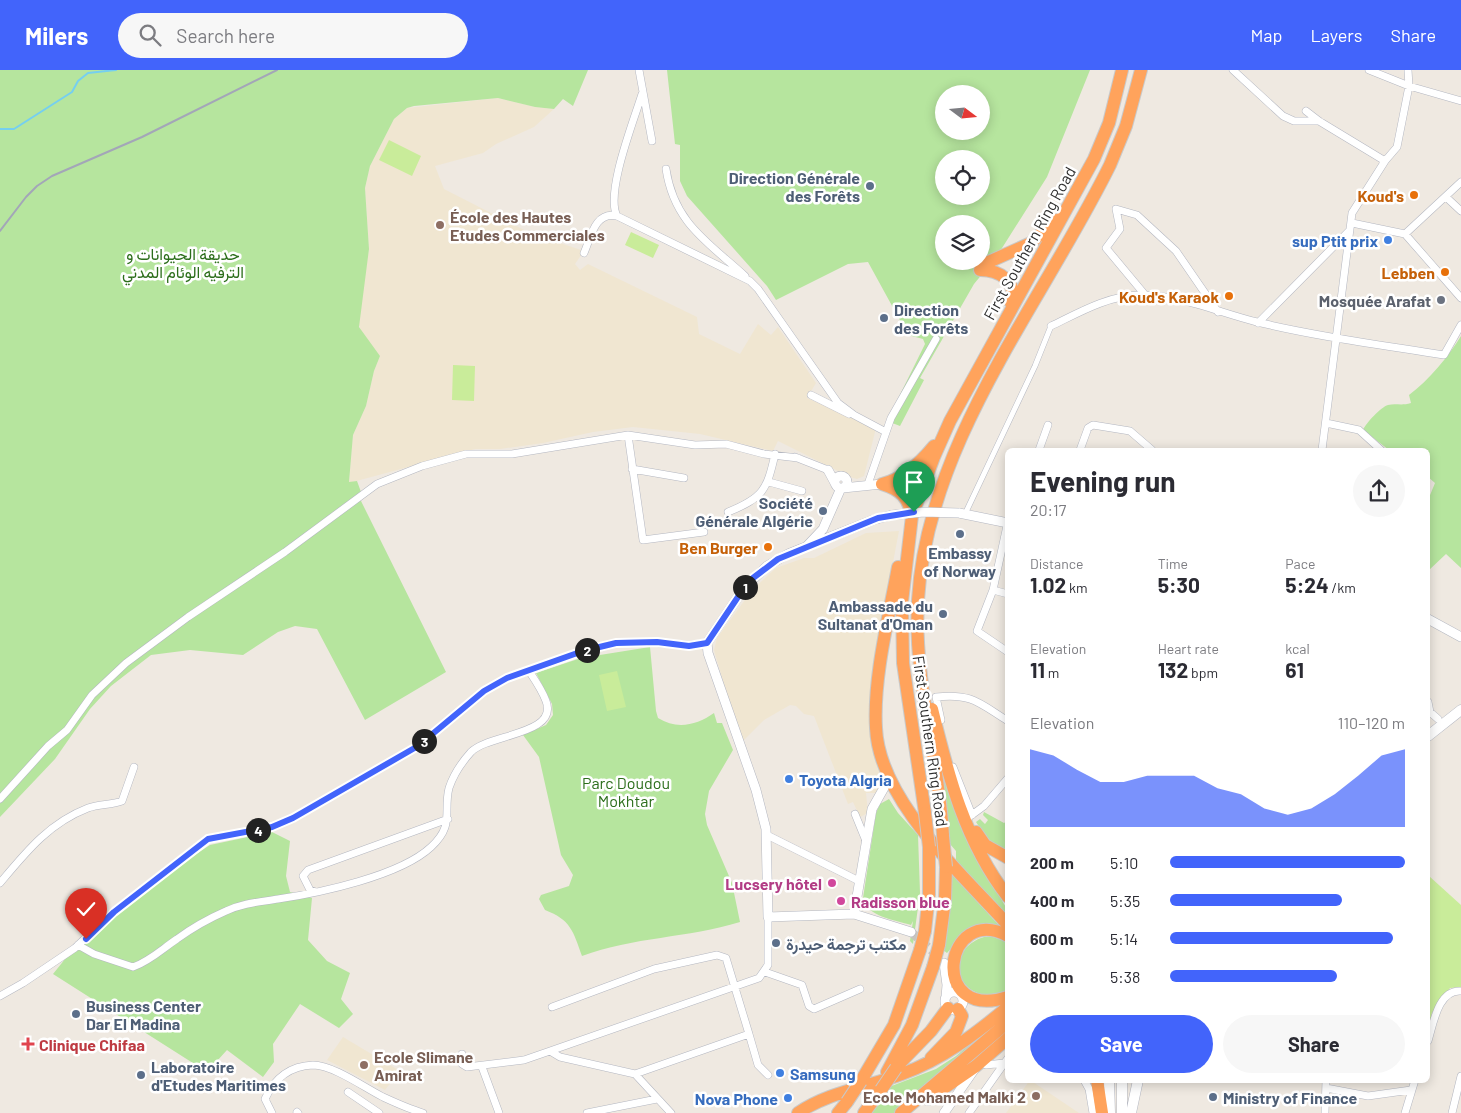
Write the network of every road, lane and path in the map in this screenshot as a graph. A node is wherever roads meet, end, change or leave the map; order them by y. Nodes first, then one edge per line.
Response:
1 (639, 70) edge
2 (1122, 70) edge
3 (1141, 70) edge
4 (1369, 70) edge
5 (1408, 70) edge
6 (1235, 72) edge
7 (1409, 86) junction
8 (642, 94) junction
9 (1461, 101) edge
10 (1306, 111) dead end
11 (1319, 122) junction
12 (652, 140) dead end
13 (1385, 161) junction
14 (1089, 168) junction
15 (666, 169) dead end
16 (1461, 182) edge
17 (1446, 197) junction
18 (1461, 211) edge
19 (617, 216) junction
20 (1352, 223) junction
21 (1349, 230) junction
22 (1405, 234) junction
23 (584, 253) dead end
24 (750, 281) junction
25 (1146, 296) junction
26 (1461, 298) edge
27 (1218, 312) junction
28 (1258, 323) junction
29 (1461, 325) edge
30 (1001, 326) junction
31 (1051, 326) joint
32 (1337, 338) junction
33 (936, 340) dead end
34 (810, 395) dead end
35 (854, 415) junction
36 (950, 421) junction
37 (1326, 423) junction
38 (1048, 425) dead end
39 (886, 432) junction
40 (628, 435) junction
41 (1040, 448) edge
42 (1081, 448) edge
43 (1150, 448) edge
44 (1322, 448) edge
45 (1379, 448) edge
46 (775, 451) junction
47 (632, 469) junction
48 (828, 470) joint
49 (684, 478) dead end
50 (769, 482) junction
51 (840, 483) junction
52 (882, 484) junction
53 (863, 485) junction
54 (802, 491) dead end
55 (728, 512) dead end
56 (962, 513) junction
57 (912, 516) junction
58 (1005, 522) edge
59 (856, 526) junction
60 (823, 528) junction
61 (704, 532) dead end
62 (1005, 532) edge
63 (805, 548) junction
64 (993, 590) junction
65 (1005, 593) edge
66 (917, 610) junction
67 (1430, 620) edge
68 (1461, 637) edge
69 (707, 643) junction
70 (1005, 650) edge
71 (529, 671) junction
72 (1461, 701) edge
73 (1461, 710) edge
74 (1430, 712) edge
75 (1005, 719) edge
76 (1438, 719) junction
77 (1430, 725) edge
78 (1430, 734) edge
79 (883, 762) junction
80 (134, 767) dead end
81 (950, 779) junction
82 (1005, 782) edge
83 (0, 799) edge
84 (854, 814) dead end
85 (970, 817) junction
86 (448, 819) junction
87 (767, 835) junction
88 (866, 842) junction
89 (1005, 856) edge
90 (859, 881) junction
91 (0, 883) edge
92 (316, 892) junction
93 (1005, 894) edge
94 (854, 914) junction
95 (768, 917) junction
96 (1005, 922) edge
97 (911, 932) tunnel mouth
98 (1005, 935) edge
99 (78, 945) junction
100 (765, 972) junction
101 (735, 986) junction
102 (860, 990) dead end
103 (1461, 991) edge
104 (0, 996) edge
105 (1005, 997) edge
106 (955, 1000) junction
107 (552, 1007) dead end
108 (1005, 1009) edge
109 (1005, 1025) edge
110 (749, 1034) junction
111 (1430, 1036) edge
112 (1005, 1041) edge
113 (550, 1051) junction
114 (462, 1054) dead end
115 (1005, 1061) edge
116 (1005, 1062) edge
117 (979, 1064) junction
118 (482, 1067) junction
119 (892, 1070) junction
120 (910, 1071) junction
121 (635, 1074) junction
122 (768, 1075) dead end
123 (1461, 1076) edge
124 (1086, 1083) edge
125 (1097, 1083) edge
126 (1109, 1083) edge
127 (1122, 1083) edge
128 (1137, 1083) edge
129 (1326, 1083) edge
130 (1414, 1083) edge
131 (1326, 1088) junction
132 (1411, 1090) junction
133 (348, 1092) dead end
134 (877, 1092) junction
135 (657, 1098) junction
136 (272, 1113) edge
137 (379, 1113) edge
138 (423, 1113) edge
139 (499, 1113) edge
140 (587, 1113) edge
141 (671, 1113) edge
142 (798, 1113) edge
143 (838, 1113) edge
144 (857, 1113) edge
145 (864, 1113) edge
146 (901, 1113) edge
147 (910, 1113) edge
148 (944, 1113) edge
149 (969, 1113) edge
150 (1093, 1113) edge
151 (1102, 1113) edge
152 (1110, 1113) edge
153 (1122, 1113) edge
154 (1131, 1113) edge
155 (1325, 1113) edge
156 (1405, 1113) edge
157 (1452, 1113) edge

1 - 8 street
2 - 14 highway, First Southern Ring Road
3 - 66 highway, First Southern Ring Road
4 - 7 street
5 - 7 street
6 - 11 street
7 - 9 street
7 - 13 street
8 - 12 street
8 - 19 street
10 - 11 street
11 - 13 street
13 - 20 street
14 - 30 highway, First Southern Ring Road
14 - 30 highway
15 - 24 street
16 - 17 street
17 - 18 street
17 - 22 street
19 - 23 street
19 - 24 street
20 - 21 street
20 - 22 street
21 - 28 street
21 - 32 street
22 - 26 street
24 - 35 street
25 - 27 street
25 - 27 street
25 - 31 street
27 - 28 street
28 - 32 street
29 - 32 street
30 - 36 highway, First Southern Ring Road
31 - 56 street
32 - 37 street
33 - 39 street
34 - 35 street
35 - 39 street
36 - 52 highway
36 - 57 highway, First Southern Ring Road
37 - 44 street
37 - 45 street
38 - 41 street
39 - 53 street
40 - 46 street
40 - 47 street
40 - 83 street
42 - 43 street
46 - 48 street
46 - 50 street
47 - 49 street
47 - 61 street
48 - 51 street
50 - 54 street
50 - 55 street
51 - 53 street
51 - 60 street
52 - 53 street
52 - 57 highway
56 - 58 street
56 - 59 street, bridge
57 - 79 highway
57 - 143 highway, First Southern Ring Road, bridge
59 - 60 street
59 - 63 street
60 - 63 street
62 - 64 street
63 - 69 street
64 - 65 street
64 - 70 street
66 - 81 highway
66 - 119 highway, First Southern Ring Road, bridge
67 - 68 street
69 - 71 street
69 - 87 street
71 - 86 street
71 - 99 street
72 - 76 main road
73 - 78 main road
74 - 76 street
75 - 85 street
76 - 77 main road
79 - 88 street
79 - 96 highway
80 - 91 street
81 - 85 highway
81 - 93 highway
82 - 85 street
84 - 88 street
85 - 89 highway
86 - 92 street
86 - 92 street
87 - 90 street
87 - 95 street
88 - 90 street
90 - 94 street
92 - 99 street
94 - 95 street
94 - 97 street
95 - 100 street
98 - 106 highway
99 - 104 street
100 - 101 street
100 - 102 street
101 - 107 street
101 - 110 street
101 - 113 street
103 - 111 street
105 - 106 highway
106 - 119 highway
106 - 120 highway
108 - 120 highway
109 - 146 highway
110 - 121 street
110 - 122 street
112 - 117 highway
113 - 118 street
113 - 121 street
114 - 118 street
115 - 117 street
116 - 149 street
117 - 147 highway
117 - 148 street
118 - 139 street
119 - 134 highway, First Southern Ring Road
120 - 142 highway
121 - 135 street
123 - 157 street
124 - 150 street
125 - 151 highway
126 - 152 main road
127 - 153 main road
128 - 154 main road
129 - 131 street
130 - 132 street
131 - 132 street
131 - 155 street
132 - 156 street
133 - 137 street
134 - 144 highway, First Southern Ring Road
134 - 145 highway
135 - 140 street
135 - 141 street
136 - 138 street

